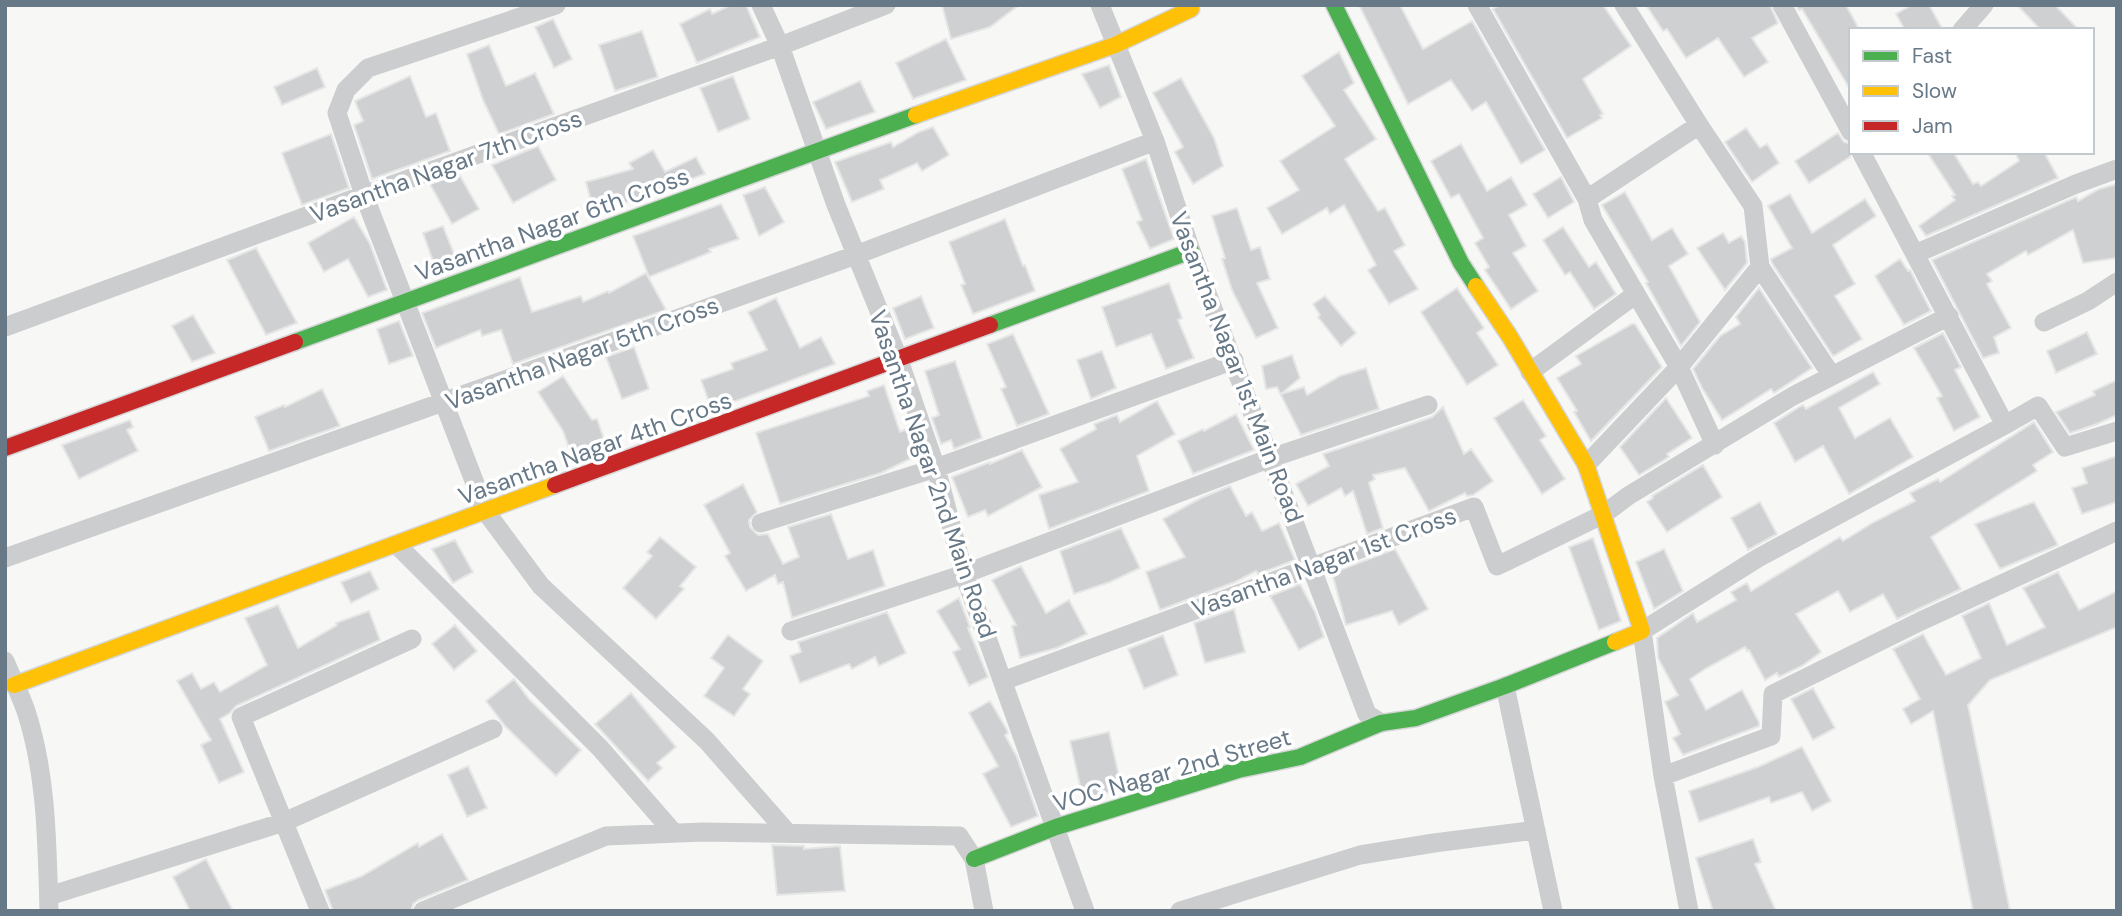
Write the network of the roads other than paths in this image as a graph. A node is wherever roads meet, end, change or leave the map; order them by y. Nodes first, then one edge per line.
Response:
1 (556, 5) edge
2 (761, 5) edge
3 (886, 5) edge
4 (1100, 5) edge
5 (1334, 5) edge
6 (1477, 5) edge
7 (1624, 5) edge
8 (1782, 5) edge
9 (1984, 5) edge
10 (1191, 9) dead end
11 (1964, 28) edge
12 (1115, 45) junction
13 (780, 47) junction
14 (1843, 101) edge
15 (1849, 124) edge
16 (1699, 125) junction
17 (1156, 141) junction
18 (818, 150) junction
19 (1862, 154) edge
20 (2117, 169) edge
21 (364, 195) junction
22 (1587, 199) junction
23 (1191, 251) junction
24 (1915, 254) junction
25 (856, 255) junction
26 (1760, 267) junction
27 (2117, 282) edge
28 (1636, 294) junction
29 (406, 303) junction
30 (1949, 316) junction
31 (2044, 322) dead end
32 (5, 327) edge
33 (899, 360) junction
34 (1234, 360) junction
35 (1679, 368) junction
36 (1530, 372) junction
37 (1832, 376) junction
38 (444, 403) junction
39 (1428, 405) dead end
40 (2005, 425) junction
41 (2117, 431) edge
42 (1715, 445) junction
43 (5, 448) edge
44 (1272, 458) junction
45 (1586, 465) junction
46 (936, 468) junction
47 (486, 512) junction
48 (1604, 514) junction
49 (761, 523) dead end
50 (2117, 531) edge
51 (397, 545) junction
52 (5, 558) edge
53 (1312, 566) junction
54 (964, 574) junction
55 (791, 631) dead end
56 (1642, 631) junction
57 (412, 639) dead end
58 (5, 661) edge
59 (1003, 681) junction
60 (15, 685) junction
61 (1505, 686) junction
62 (1381, 723) junction
63 (493, 729) dead end
64 (1663, 776) junction
65 (284, 822) junction
66 (1056, 827) junction
67 (1536, 830) junction
68 (787, 832) junction
69 (674, 833) junction
70 (974, 859) junction
71 (49, 904) edge
72 (320, 911) edge
73 (423, 911) edge
74 (984, 911) edge
75 (1085, 911) edge
76 (1180, 911) edge
77 (1553, 911) edge
78 (1689, 911) edge

1 - 21 street
2 - 13 street, Vasantha Nagar 2nd Main Road
3 - 13 street, Vasantha Nagar 7th Cross
4 - 12 street, Vasantha Nagar 1st Main Road
5 - 36 street
6 - 22 street
7 - 16 street
8 - 14 street
9 - 11 street
10 - 12 street, Vasantha Nagar 6th Cross
12 - 17 street, Vasantha Nagar 1st Main Road
12 - 18 street, Vasantha Nagar 6th Cross
13 - 18 street, Vasantha Nagar 2nd Main Road
13 - 21 street, Vasantha Nagar 7th Cross
14 - 15 street
16 - 22 street
16 - 26 street
17 - 23 street, Vasantha Nagar 1st Main Road
17 - 25 street, Vasantha Nagar 5th Cross
18 - 25 street, Vasantha Nagar 2nd Main Road
18 - 29 street, Vasantha Nagar 6th Cross
19 - 24 street
20 - 24 street
21 - 29 street
21 - 32 street, Vasantha Nagar 7th Cross
22 - 28 street
23 - 33 street, Vasantha Nagar 4th Cross
23 - 34 street, Vasantha Nagar 1st Main Road
24 - 30 street
25 - 33 street, Vasantha Nagar 2nd Main Road
25 - 38 street, Vasantha Nagar 5th Cross
26 - 35 street
26 - 37 street
27 - 31 street
28 - 35 street
28 - 36 street
29 - 38 street
29 - 43 street, Vasantha Nagar 6th Cross
30 - 37 street
30 - 40 street
33 - 46 street, Vasantha Nagar 2nd Main Road
33 - 47 street, Vasantha Nagar 4th Cross
34 - 44 street, Vasantha Nagar 1st Main Road
34 - 46 street
35 - 42 street
35 - 45 street
36 - 45 street
37 - 42 street
38 - 47 street
38 - 52 street, Vasantha Nagar 5th Cross
39 - 44 street
40 - 41 street
40 - 56 street
42 - 48 street
44 - 53 street, Vasantha Nagar 1st Main Road
44 - 54 street
45 - 48 street
46 - 49 street
46 - 54 street, Vasantha Nagar 2nd Main Road
47 - 51 street, Vasantha Nagar 4th Cross
47 - 68 street
48 - 53 street, Vasantha Nagar 1st Cross
48 - 56 street
50 - 64 street
51 - 60 street, Vasantha Nagar 4th Cross
51 - 69 street
53 - 59 street, Vasantha Nagar 1st Cross
53 - 62 street, Vasantha Nagar 1st Main Road
54 - 55 street
54 - 59 street, Vasantha Nagar 2nd Main Road
56 - 61 street, VOC Nagar 2nd Street
56 - 64 street
57 - 65 street
58 - 60 street
59 - 66 street, Vasantha Nagar 2nd Main Road
60 - 71 street
61 - 62 street, VOC Nagar 2nd Street
61 - 67 street
62 - 66 street, VOC Nagar 2nd Street
63 - 65 street
64 - 78 street
65 - 71 street
65 - 72 street
66 - 70 street, VOC Nagar 2nd Street
66 - 75 street, Vasantha Nagar 2nd Main Road
67 - 76 street
67 - 77 street
68 - 69 street
68 - 70 street
69 - 73 street
70 - 74 street

